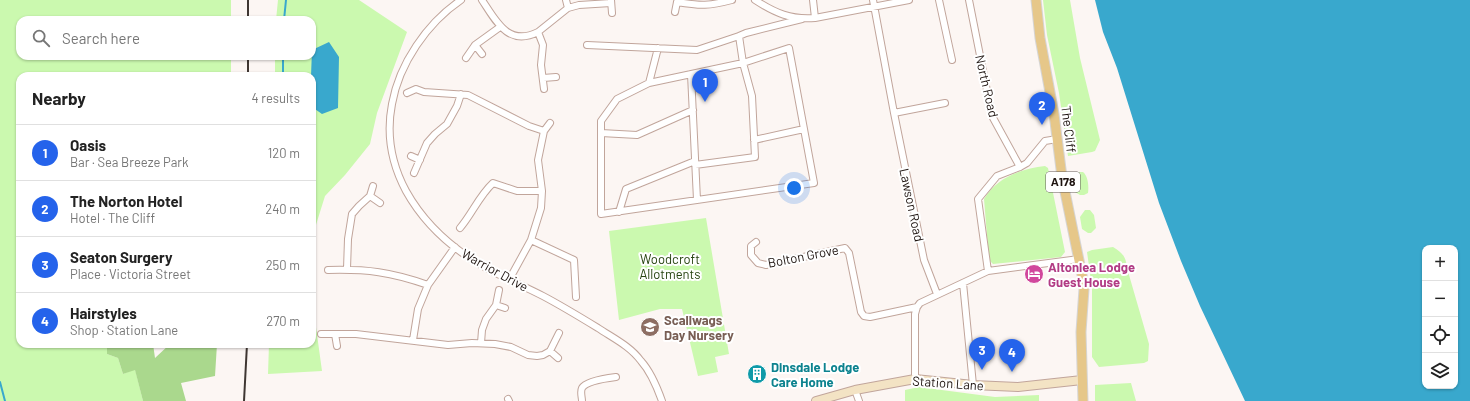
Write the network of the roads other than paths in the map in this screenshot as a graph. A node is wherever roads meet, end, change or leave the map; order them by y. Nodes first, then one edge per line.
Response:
1 (460, 0) edge
2 (482, 0) edge
3 (566, 0) edge
4 (732, 0) edge
5 (755, 0) edge
6 (813, 0) edge
7 (909, 0) edge
8 (939, 0) edge
9 (969, 0) edge
10 (1036, 0) edge
11 (678, 1) edge
12 (611, 2) edge
13 (720, 2) edge
14 (874, 3) edge
15 (568, 8) junction
16 (675, 12) dead end
17 (612, 13) dead end
18 (815, 18) junction
19 (802, 19) junction
20 (500, 27) junction
21 (538, 32) junction
22 (739, 36) junction
23 (476, 45) junction
24 (587, 45) dead end
25 (658, 48) junction
26 (482, 54) dead end
27 (466, 58) dead end
28 (952, 60) dead end
29 (743, 63) junction
30 (691, 74) junction
31 (556, 77) dead end
32 (543, 78) junction
33 (649, 84) junction
34 (544, 89) dead end
35 (407, 93) dead end
36 (461, 94) junction
37 (945, 103) dead end
38 (693, 110) junction
39 (894, 113) junction
40 (550, 122) dead end
41 (804, 129) junction
42 (544, 131) junction
43 (601, 133) junction
44 (754, 140) junction
45 (1058, 140) junction
46 (411, 156) dead end
47 (420, 160) junction
48 (695, 163) junction
49 (1020, 167) junction
50 (414, 172) dead end
51 (373, 186) dead end
52 (542, 192) junction
53 (370, 196) junction
54 (697, 200) junction
55 (380, 203) dead end
56 (619, 212) junction
57 (460, 228) dead end
58 (531, 240) junction
59 (756, 242) dead end
60 (454, 247) junction
61 (1079, 259) junction
62 (347, 269) junction
63 (328, 270) dead end
64 (988, 271) junction
65 (509, 280) junction
66 (963, 283) junction
67 (428, 285) junction
68 (499, 290) dead end
69 (937, 294) junction
70 (576, 297) dead end
71 (496, 305) junction
72 (917, 307) junction
73 (505, 308) dead end
74 (559, 333) dead end
75 (321, 334) dead end
76 (336, 334) junction
77 (413, 340) junction
78 (482, 342) junction
79 (336, 346) dead end
80 (550, 350) junction
81 (558, 358) dead end
82 (616, 376) dead end
83 (915, 379) junction
84 (1082, 380) junction
85 (972, 385) junction
86 (855, 390) junction
87 (582, 401) edge
88 (662, 401) edge
89 (816, 401) edge
90 (859, 401) edge
91 (1083, 401) edge

1 - 60 street, Warrior Drive
2 - 20 street
3 - 15 street
4 - 13 street
5 - 19 street
6 - 18 street
7 - 14 street
8 - 28 street
9 - 49 street, North Road
10 - 45 main road, The Cliff / A178
11 - 13 street
11 - 16 street
12 - 15 street
12 - 17 street
14 - 18 street
14 - 39 street, Lawson Road
15 - 21 street
18 - 19 street
19 - 22 street
20 - 21 street
20 - 23 street
21 - 32 street
22 - 25 street
22 - 29 street
23 - 26 street
23 - 27 street
24 - 25 street
25 - 33 street
29 - 30 street
29 - 41 street
29 - 44 street
30 - 33 street
30 - 38 street
31 - 32 street
32 - 34 street
33 - 43 street
35 - 36 street
36 - 42 street
36 - 47 street
37 - 39 street
38 - 43 street
38 - 48 street
39 - 69 street, Lawson Road
40 - 42 street
41 - 44 street
41 - 54 street
42 - 52 street
43 - 56 street
44 - 48 street
45 - 49 street
45 - 61 main road, The Cliff / A178
46 - 47 street
47 - 50 street
48 - 54 street
48 - 56 street
49 - 64 street
51 - 53 street
52 - 57 street
52 - 58 street
53 - 55 street
53 - 62 street
54 - 56 street
58 - 65 street
58 - 70 street
59 - 72 street, Bolton Grove
60 - 65 street, Warrior Drive
60 - 67 street
61 - 64 street
61 - 84 main road, The Cliff / A178
62 - 63 street
62 - 67 street
64 - 66 street
65 - 88 street, Warrior Drive
66 - 69 street
66 - 85 street
67 - 77 street
68 - 71 street
69 - 72 street
71 - 73 street
71 - 78 street
72 - 83 street
74 - 80 street
75 - 76 street
76 - 77 street
76 - 79 street
77 - 78 street
78 - 80 street
80 - 81 street
82 - 87 street
83 - 85 main road, Station Lane
83 - 86 main road, Station Lane
84 - 85 main road, Station Lane
84 - 91 main road, A178
86 - 89 main road, Station Lane
86 - 90 street

